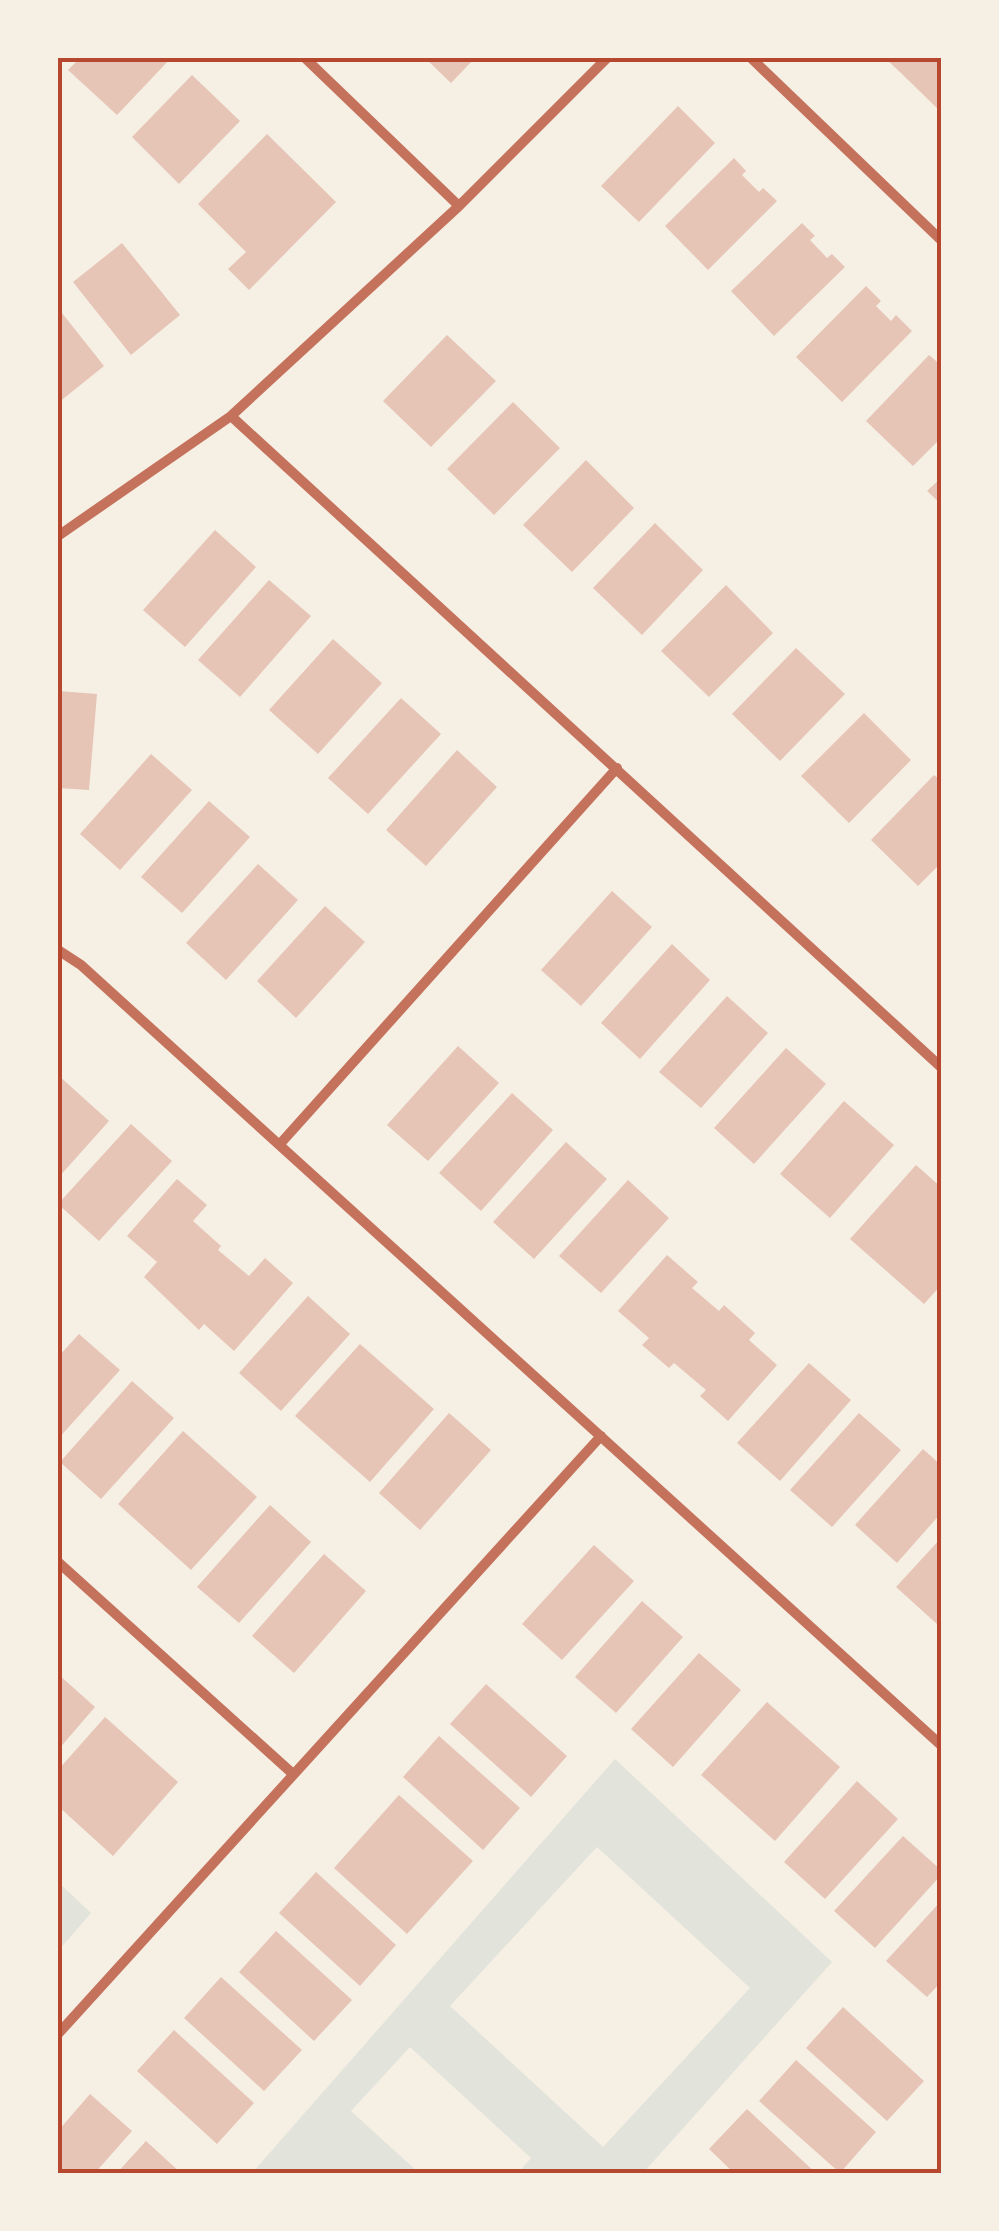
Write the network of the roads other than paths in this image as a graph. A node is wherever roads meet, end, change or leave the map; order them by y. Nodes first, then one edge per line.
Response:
1 (305, 58) edge
2 (607, 58) edge
3 (751, 58) edge
4 (458, 206) junction
5 (942, 241) edge
6 (230, 416) junction
7 (58, 536) edge
8 (617, 768) junction
9 (58, 950) edge
10 (942, 1068) edge
11 (280, 1144) junction
12 (601, 1436) junction
13 (58, 1562) edge
14 (942, 1746) edge
15 (294, 1774) junction
16 (58, 2034) edge

1 - 4 street
2 - 4 street
3 - 5 street
4 - 6 street
6 - 7 street
6 - 8 street
8 - 10 street
8 - 11 street
9 - 11 street
11 - 12 street
12 - 14 street
12 - 15 street
13 - 15 street
15 - 16 street

